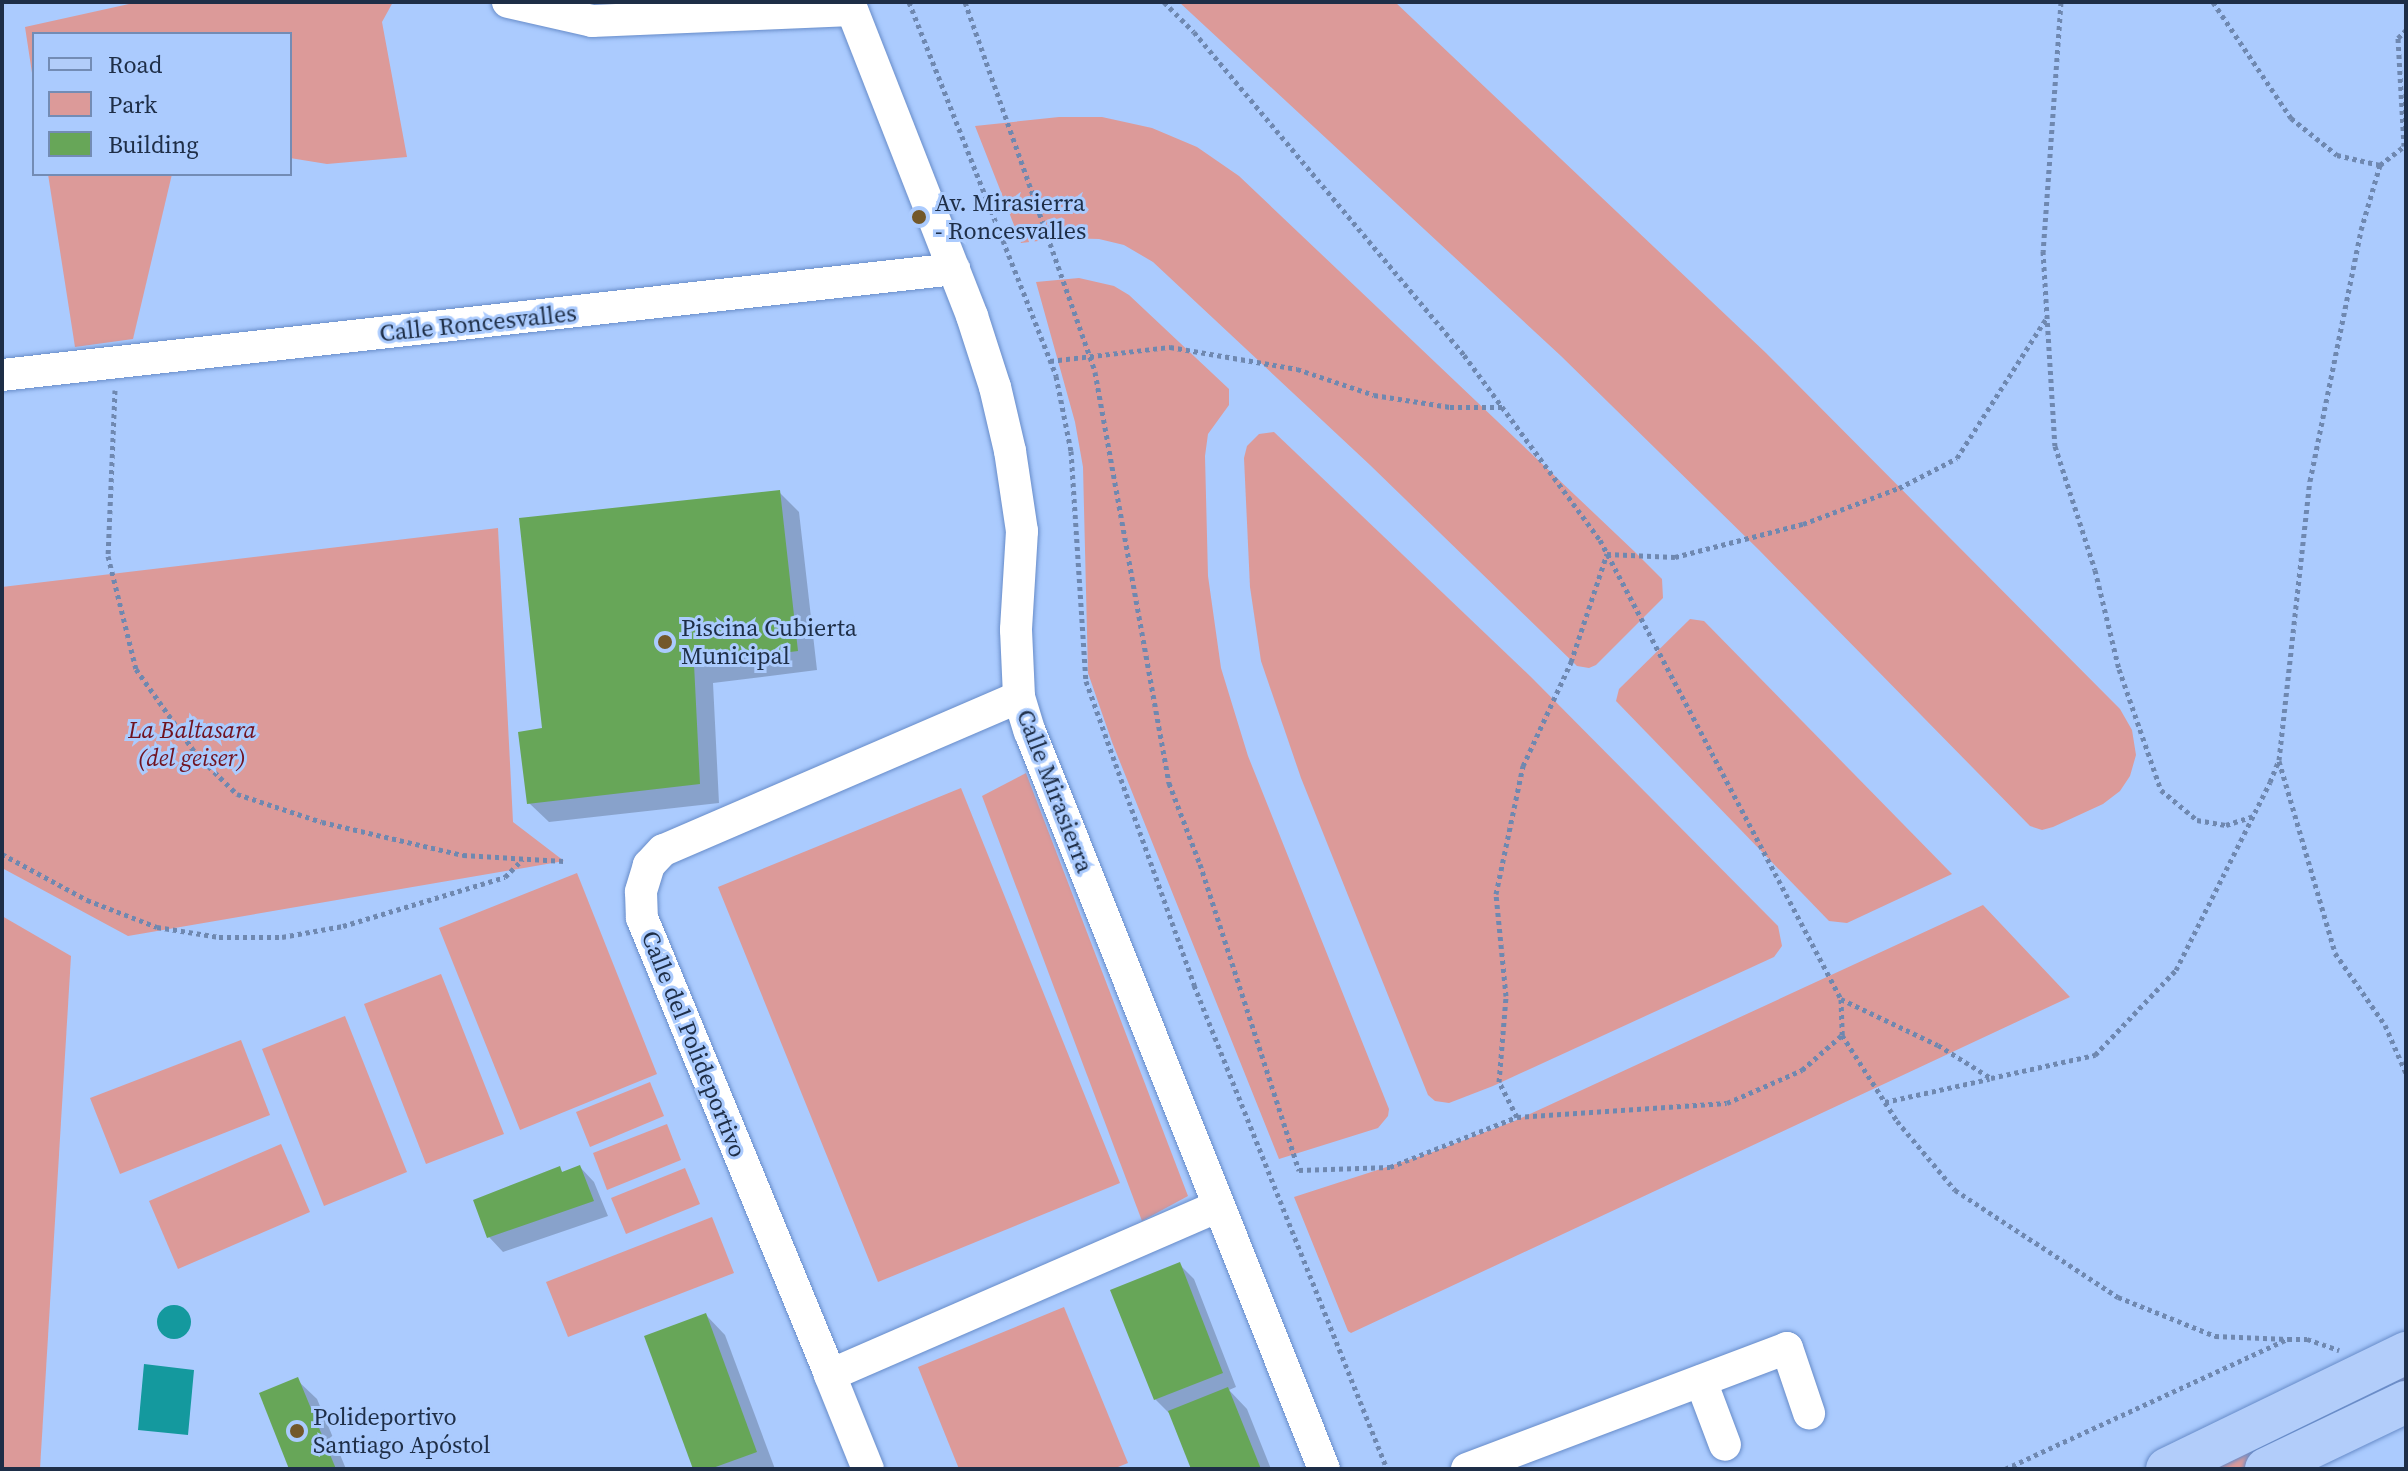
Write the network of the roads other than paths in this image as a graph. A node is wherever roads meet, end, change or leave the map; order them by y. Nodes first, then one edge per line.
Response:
1 (508, 2) edge
2 (850, 6) edge
3 (954, 269) junction
4 (2, 375) edge
5 (1019, 697) junction
6 (1217, 1207) junction
7 (2406, 1353) edge
8 (830, 1375) junction
9 (1701, 1381) junction
10 (2406, 1402) edge
11 (1809, 1413) dead end
12 (1725, 1445) dead end
13 (868, 1469) edge
14 (1324, 1469) edge
15 (1467, 1469) edge
16 (2167, 1469) edge
17 (2266, 1469) edge

1 - 2 street
2 - 3 street, Calle Mirasierra
3 - 4 street, Calle Roncesvalles
3 - 5 street, Calle Mirasierra
5 - 6 street, Calle Mirasierra
5 - 8 street, Calle del Polideportivo
6 - 8 street
6 - 14 street, Calle Mirasierra
7 - 16 main road
8 - 13 street, Calle del Polideportivo
9 - 11 street
9 - 12 street
9 - 15 street
10 - 17 main road

